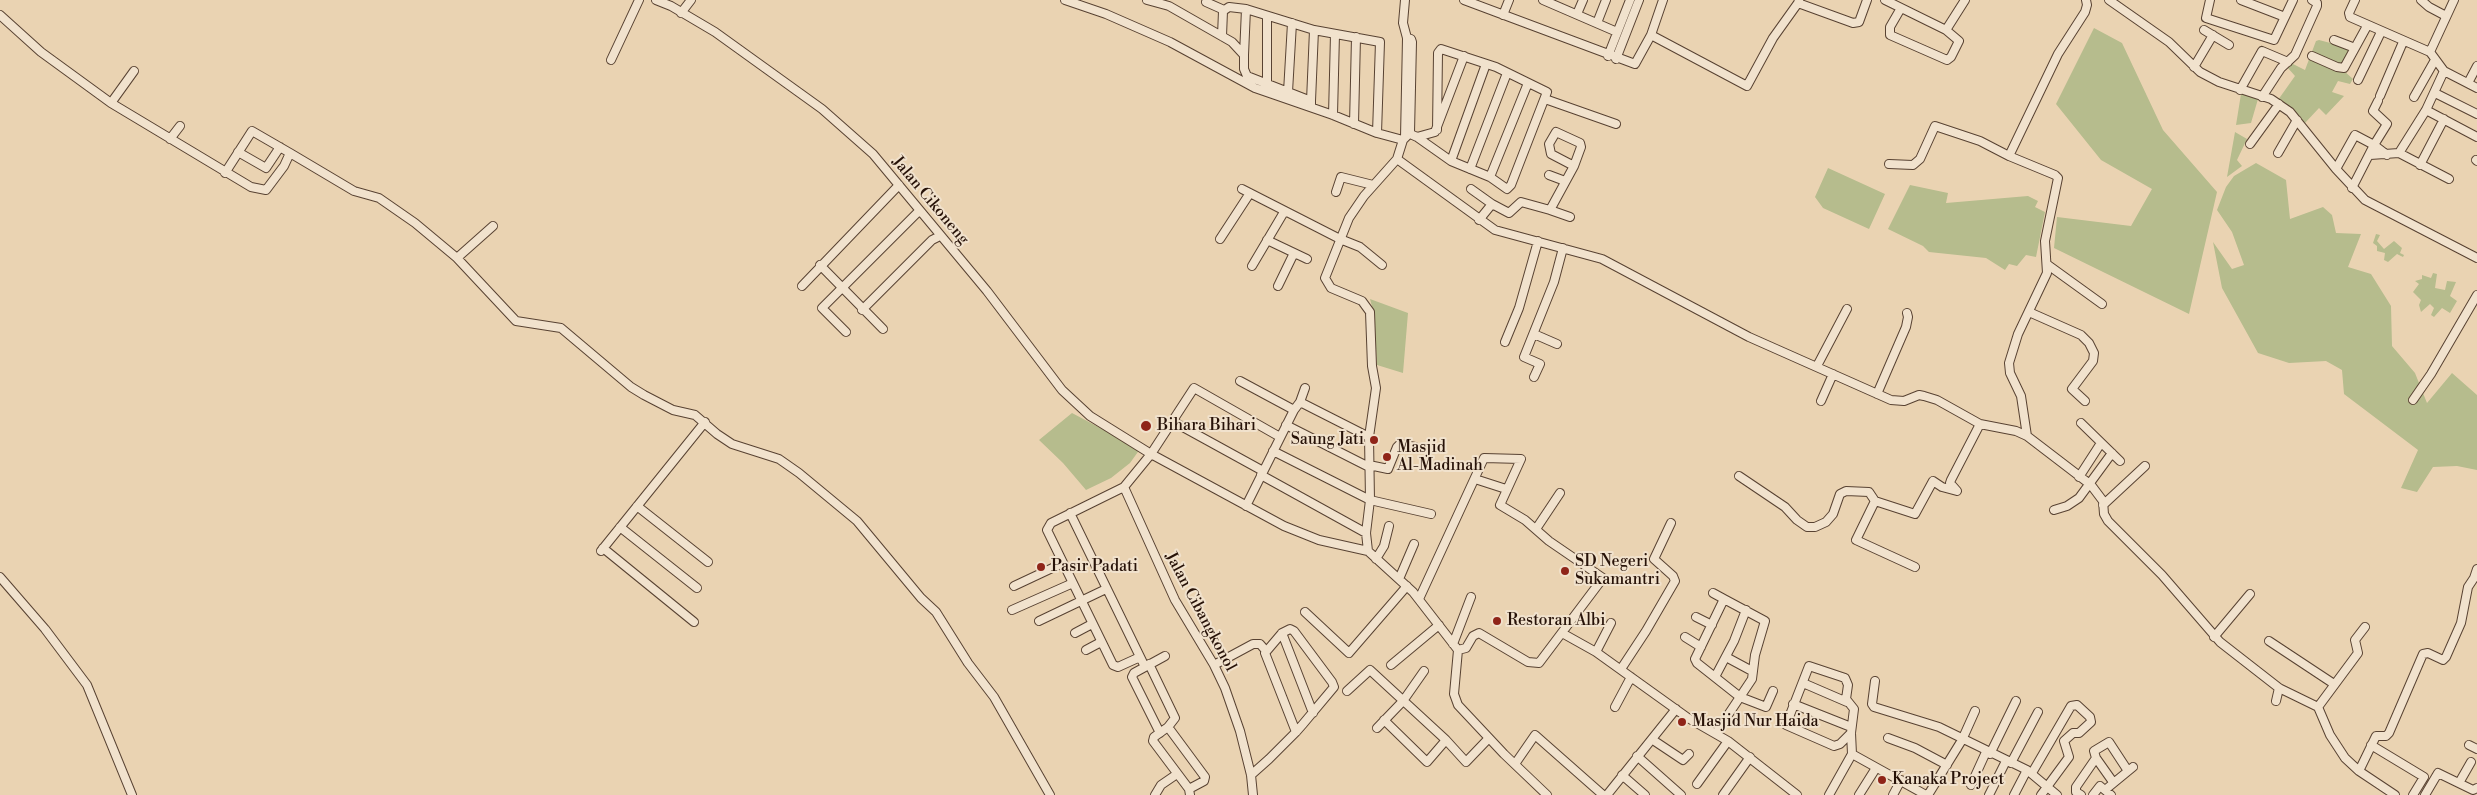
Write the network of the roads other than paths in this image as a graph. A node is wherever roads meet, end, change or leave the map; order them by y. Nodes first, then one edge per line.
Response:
1 (639, 0) edge
2 (656, 0) edge
3 (691, 0) edge
4 (1066, 0) edge
5 (1147, 0) edge
6 (1405, 0) edge
7 (1464, 0) edge
8 (1509, 0) edge
9 (1542, 0) edge
10 (1583, 0) edge
11 (1606, 0) edge
12 (1630, 0) edge
13 (1639, 0) edge
14 (1663, 0) edge
15 (1867, 0) edge
16 (1884, 0) edge
17 (1965, 0) edge
18 (2086, 0) edge
19 (2108, 0) edge
20 (2210, 0) edge
21 (2241, 0) edge
22 (2293, 0) edge
23 (2315, 0) edge
24 (2355, 0) edge
25 (2421, 0) edge
26 (2454, 0) edge
27 (1798, 1) edge
28 (1206, 2) dead end
29 (1477, 2) edge
30 (1555, 2) edge
31 (1900, 8) junction
32 (1246, 9) junction
33 (1224, 10) junction
34 (682, 13) junction
35 (1577, 14) junction
36 (0, 15) edge
37 (1503, 15) junction
38 (1267, 16) junction
39 (2446, 16) junction
40 (2285, 17) junction
41 (1292, 23) junction
42 (1597, 23) junction
43 (2367, 26) junction
44 (1314, 30) junction
45 (1946, 30) junction
46 (2204, 30) dead end
47 (1617, 32) junction
48 (2381, 32) junction
49 (1335, 34) junction
50 (1651, 35) junction
51 (1222, 36) junction
52 (2214, 36) junction
53 (1356, 37) junction
54 (2334, 40) dead end
55 (2403, 42) junction
56 (2229, 45) dead end
57 (2355, 48) junction
58 (2430, 52) junction
59 (1244, 55) junction
60 (1464, 56) junction
61 (2312, 56) dead end
62 (1612, 57) junction
63 (611, 60) dead end
64 (2435, 60) junction
65 (2288, 62) junction
66 (1486, 64) junction
67 (2477, 66) edge
68 (2194, 67) junction
69 (134, 71) dead end
70 (2444, 71) junction
71 (1507, 73) junction
72 (2358, 80) dead end
73 (1528, 83) junction
74 (2468, 83) junction
75 (1267, 84) junction
76 (2477, 88) edge
77 (2240, 90) junction
78 (1288, 92) junction
79 (2435, 93) junction
80 (2262, 97) junction
81 (2414, 97) dead end
82 (1545, 100) junction
83 (111, 102) junction
84 (1311, 104) junction
85 (2279, 104) junction
86 (2426, 110) junction
87 (2477, 114) edge
88 (1333, 115) junction
89 (2298, 120) junction
90 (2444, 120) junction
91 (1354, 124) junction
92 (1616, 124) dead end
93 (180, 126) dead end
94 (1436, 130) junction
95 (1377, 134) junction
96 (1408, 135) junction
97 (2477, 137) edge
98 (170, 139) junction
99 (2250, 144) dead end
100 (2374, 145) junction
101 (280, 147) junction
102 (238, 152) junction
103 (290, 153) junction
104 (2278, 153) dead end
105 (2399, 153) junction
106 (2370, 155) junction
107 (2387, 155) junction
108 (2009, 156) junction
109 (1397, 159) junction
110 (1450, 161) junction
111 (1889, 164) dead end
112 (2420, 165) junction
113 (1574, 166) junction
114 (1470, 169) junction
115 (2336, 169) junction
116 (225, 173) junction
117 (1549, 175) dead end
118 (1490, 177) junction
119 (2449, 179) dead end
120 (1565, 181) junction
121 (900, 185) junction
122 (1373, 185) junction
123 (2352, 188) junction
124 (1242, 189) dead end
125 (1471, 189) dead end
126 (1336, 192) dead end
127 (1250, 193) junction
128 (1492, 204) junction
129 (919, 210) junction
130 (1550, 210) junction
131 (1284, 212) junction
132 (1570, 217) dead end
133 (1479, 220) junction
134 (493, 226) dead end
135 (940, 236) junction
136 (1220, 239) dead end
137 (1340, 239) junction
138 (1267, 240) junction
139 (1538, 241) junction
140 (1563, 248) junction
141 (1294, 253) junction
142 (457, 258) junction
143 (2477, 258) edge
144 (1307, 259) dead end
145 (820, 265) junction
146 (1382, 265) dead end
147 (2048, 265) junction
148 (1252, 266) dead end
149 (802, 286) dead end
150 (1278, 286) dead end
151 (842, 288) junction
152 (2476, 299) edge
153 (2102, 304) dead end
154 (1847, 309) dead end
155 (862, 310) junction
156 (2029, 312) junction
157 (1907, 313) dead end
158 (883, 329) dead end
159 (846, 332) dead end
160 (1534, 334) junction
161 (1505, 342) dead end
162 (1557, 344) dead end
163 (1817, 366) junction
164 (1833, 374) junction
165 (1534, 377) dead end
166 (1240, 381) dead end
167 (1305, 388) dead end
168 (1876, 394) junction
169 (2413, 400) dead end
170 (2085, 401) dead end
171 (1300, 402) junction
172 (1821, 402) dead end
173 (1294, 410) junction
174 (1172, 421) junction
175 (704, 422) junction
176 (2082, 423) dead end
177 (1980, 424) junction
178 (1286, 425) junction
179 (2027, 436) junction
180 (1280, 437) junction
181 (1369, 437) junction
182 (2101, 442) junction
183 (1415, 447) dead end
184 (1273, 451) junction
185 (2112, 453) junction
186 (1151, 454) junction
187 (2120, 461) dead end
188 (1369, 466) junction
189 (2145, 466) dead end
190 (1262, 473) junction
191 (1739, 476) dead end
192 (2079, 477) junction
193 (1475, 479) junction
194 (2091, 485) junction
195 (1124, 487) junction
196 (1506, 489) junction
197 (1560, 493) dead end
198 (1370, 500) junction
199 (1875, 501) junction
200 (1247, 503) junction
201 (2104, 505) junction
202 (637, 506) junction
203 (2054, 510) dead end
204 (1070, 513) junction
205 (1431, 514) dead end
206 (1671, 523) dead end
207 (1389, 526) dead end
208 (620, 527) junction
209 (1536, 529) junction
210 (1366, 533) junction
211 (1414, 544) dead end
212 (1368, 551) junction
213 (1376, 559) junction
214 (708, 562) dead end
215 (1063, 563) junction
216 (1915, 567) dead end
217 (2477, 569) edge
218 (0, 577) edge
219 (1398, 579) junction
220 (1073, 583) junction
221 (1014, 586) dead end
222 (1407, 586) junction
223 (697, 588) dead end
224 (1106, 589) junction
225 (1714, 593) dead end
226 (2250, 594) dead end
227 (1471, 597) dead end
228 (1419, 599) junction
229 (1724, 599) junction
230 (1082, 602) junction
231 (1012, 610) dead end
232 (1746, 610) junction
233 (1305, 612) dead end
234 (1696, 617) dead end
235 (1039, 621) dead end
236 (694, 622) dead end
237 (1610, 623) dead end
238 (1092, 624) junction
239 (1439, 625) junction
240 (1712, 625) junction
241 (2365, 627) dead end
242 (1075, 633) dead end
243 (1562, 633) junction
244 (1282, 634) junction
245 (2214, 636) junction
246 (1685, 637) dead end
247 (2268, 641) dead end
248 (1101, 642) junction
249 (1456, 647) junction
250 (1701, 647) junction
251 (1086, 650) dead end
252 (1266, 651) junction
253 (1596, 652) junction
254 (1165, 656) dead end
255 (1140, 657) junction
256 (1726, 657) junction
257 (1214, 665) junction
258 (1391, 665) dead end
259 (1147, 666) junction
260 (1622, 669) junction
261 (1752, 670) junction
262 (1424, 671) dead end
263 (1632, 677) junction
264 (1715, 677) junction
265 (1875, 681) dead end
266 (1803, 683) junction
267 (2334, 684) junction
268 (2280, 688) junction
269 (1347, 691) dead end
270 (1773, 692) dead end
271 (1740, 697) junction
272 (1403, 701) junction
273 (2016, 701) dead end
274 (2276, 701) dead end
275 (1847, 702) junction
276 (1794, 704) junction
277 (1615, 707) dead end
278 (2318, 707) junction
279 (1676, 709) junction
280 (1976, 711) dead end
281 (2038, 712) dead end
282 (1313, 713) junction
283 (1384, 720) junction
284 (1168, 727) junction
285 (1377, 728) dead end
286 (1851, 730) junction
287 (1296, 732) junction
288 (1716, 732) junction
289 (1160, 733) junction
290 (1489, 738) junction
291 (1888, 738) dead end
292 (1446, 740) junction
293 (1653, 740) junction
294 (1962, 740) junction
295 (1728, 741) junction
296 (2371, 745) junction
297 (2469, 745) dead end
298 (2477, 749) edge
299 (1988, 753) junction
300 (1688, 754) dead end
301 (1852, 754) junction
302 (1637, 756) junction
303 (1750, 758) junction
304 (2096, 758) junction
305 (2008, 762) junction
306 (2471, 762) dead end
307 (1515, 764) junction
308 (1947, 765) junction
309 (1876, 768) junction
310 (2358, 771) junction
311 (2029, 772) junction
312 (1177, 774) junction
313 (1622, 774) junction
314 (1251, 776) junction
315 (1901, 780) junction
316 (2113, 782) junction
317 (2460, 783) junction
318 (1697, 784) dead end
319 (1971, 785) dead end
320 (2048, 786) junction
321 (2477, 788) edge
322 (2105, 790) edge
323 (1190, 792) edge
324 (1791, 793) edge
325 (2415, 793) edge
326 (132, 795) edge
327 (1050, 795) edge
328 (1155, 795) edge
329 (1253, 795) edge
330 (1547, 795) edge
331 (1603, 795) edge
332 (1607, 795) edge
333 (1645, 795) edge
334 (1681, 795) edge
335 (1723, 795) edge
336 (1829, 795) edge
337 (1859, 795) edge
338 (1893, 795) edge
339 (1927, 795) edge
340 (1989, 795) edge
341 (2014, 795) edge
342 (2041, 795) edge
343 (2058, 795) edge
344 (2081, 795) edge
345 (2093, 795) edge
346 (2395, 795) edge
347 (2425, 795) edge

1 - 63 street
2 - 34 street, Jalan Cikoneng
3 - 34 street
4 - 84 street
5 - 51 street
6 - 96 street
7 - 29 street
8 - 37 street
9 - 30 street
10 - 35 street
11 - 42 street
12 - 47 street
13 - 62 street
14 - 50 street
15 - 27 street
16 - 31 street
17 - 45 street
18 - 108 street
19 - 68 street
20 - 40 street
21 - 40 street
22 - 40 street
23 - 65 street
24 - 43 street
25 - 39 street
26 - 39 street
27 - 50 street
28 - 33 street
29 - 37 street
30 - 35 street
31 - 45 street
31 - 45 street
32 - 33 street
32 - 38 street
32 - 59 street
33 - 51 street
34 - 121 street, Jalan Cikoneng
35 - 42 street
36 - 83 street
37 - 62 street
38 - 41 street
38 - 75 street
39 - 58 street
41 - 44 street
41 - 78 street
42 - 47 street
43 - 48 street
43 - 57 street
44 - 49 street
44 - 84 street
46 - 52 street
47 - 62 street
48 - 55 street
48 - 72 street
49 - 53 street
49 - 88 street
50 - 62 street
51 - 59 street
52 - 56 street
52 - 68 street
53 - 91 street
53 - 95 street
54 - 57 street
55 - 58 street
55 - 100 street
57 - 61 street
58 - 64 street
59 - 75 street
60 - 66 street
60 - 94 street
60 - 94 street
64 - 70 street
64 - 81 street
65 - 77 street
65 - 80 street
66 - 71 street
66 - 110 street
67 - 74 street
68 - 77 street
69 - 83 street
70 - 74 street
70 - 79 street
71 - 73 street
71 - 114 street
73 - 82 street
73 - 118 street
74 - 76 street
75 - 78 street
77 - 80 street
78 - 84 street
79 - 86 street
79 - 87 street
80 - 85 street
82 - 92 street
82 - 118 street
83 - 98 street
84 - 88 street
85 - 89 street
85 - 99 street
86 - 90 street
86 - 105 street
88 - 91 street
89 - 104 street
89 - 115 street
90 - 97 street
90 - 112 street
91 - 95 street
93 - 98 street
94 - 96 street
95 - 96 street
96 - 109 street
96 - 110 street
98 - 116 street
100 - 106 street
100 - 107 street
100 - 115 street
101 - 102 street
101 - 102 street
101 - 103 street
102 - 116 street
103 - 116 street
103 - 142 street
105 - 107 street
105 - 112 street
106 - 107 street
106 - 123 street
108 - 111 street
108 - 147 street
109 - 122 street
109 - 133 street
110 - 114 street
112 - 119 street
113 - 113 street
113 - 120 street
114 - 118 street
115 - 123 street
117 - 120 street
120 - 130 street
121 - 129 street, Jalan Cikoneng
121 - 145 street
122 - 126 street
122 - 137 street
123 - 143 street
124 - 127 street
125 - 128 street
127 - 131 street
127 - 136 street
128 - 130 street
128 - 133 street
129 - 135 street, Jalan Cikoneng
129 - 151 street
130 - 132 street
131 - 137 street
131 - 138 street
133 - 139 street
134 - 142 street
135 - 155 street
135 - 186 street, Jalan Cikoneng
137 - 146 street
137 - 181 street
138 - 141 street
138 - 148 street
139 - 140 street
139 - 161 street
140 - 160 street
140 - 163 street
141 - 144 street
141 - 150 street
142 - 175 street
145 - 149 street
145 - 151 street
147 - 153 street
147 - 156 street
151 - 155 street
151 - 159 street
152 - 169 street
154 - 163 street
155 - 158 street
156 - 170 street
156 - 179 street
157 - 168 street
160 - 162 street
160 - 165 street
163 - 164 street
164 - 168 street
164 - 172 street
166 - 173 street
167 - 171 street
168 - 177 street
171 - 173 street
171 - 181 street
173 - 178 street
174 - 180 street
174 - 186 street
174 - 190 street
175 - 202 street
175 - 327 street
176 - 182 street
177 - 179 street
177 - 199 street
178 - 180 street
178 - 188 street
179 - 192 street
180 - 184 street
181 - 188 street
182 - 185 street
182 - 192 street
183 - 188 street
184 - 190 street
184 - 198 street
185 - 187 street
185 - 194 street
186 - 195 street
186 - 200 street, Jalan Cikoneng
188 - 198 street
189 - 201 street
190 - 200 street
190 - 210 street
191 - 199 street
192 - 194 street
193 - 196 street
193 - 196 street
193 - 228 street
194 - 201 street
194 - 203 street
195 - 204 street
195 - 257 street, Jalan Cibangkonol
196 - 209 street
197 - 209 street
198 - 205 street
198 - 210 street
199 - 216 street
200 - 212 street, Jalan Cikoneng
201 - 245 street
202 - 208 street
202 - 214 street
204 - 215 street
204 - 224 street
206 - 260 street
207 - 213 street
208 - 223 street
208 - 236 street
209 - 243 street
210 - 212 street
211 - 219 street
212 - 213 street
213 - 219 street
215 - 220 street
215 - 221 street
217 - 296 street
218 - 326 street
219 - 222 street
220 - 230 street
220 - 231 street
222 - 228 street
222 - 233 street
224 - 230 street
224 - 255 street
225 - 229 street
226 - 245 street
227 - 249 street
228 - 239 street
229 - 232 street
229 - 240 street
230 - 235 street
230 - 238 street
232 - 256 street
232 - 261 street
234 - 240 street
237 - 253 street
238 - 242 street
238 - 248 street
239 - 249 street
239 - 258 street
240 - 250 street
241 - 267 street
243 - 249 street
243 - 253 street
244 - 252 street
244 - 282 street
244 - 282 street
245 - 268 street
246 - 250 street
247 - 267 street
248 - 251 street
248 - 255 street
249 - 290 street
250 - 264 street
252 - 257 street
252 - 287 street
253 - 260 street
254 - 259 street
255 - 259 street
256 - 261 street
256 - 264 street
257 - 314 street, Jalan Cibangkonol
259 - 284 street
259 - 289 street
260 - 263 street
261 - 271 street
262 - 272 street
263 - 277 street
263 - 279 street
264 - 271 street
265 - 294 street
266 - 275 street
266 - 275 street
266 - 276 street
267 - 278 street
268 - 274 street
268 - 278 street
269 - 272 street
270 - 271 street
271 - 288 street
272 - 283 street
272 - 292 street
273 - 299 street
275 - 286 street
276 - 286 street
276 - 286 street
278 - 310 street
279 - 288 street
279 - 293 street
280 - 294 street
281 - 305 street
282 - 287 street
283 - 285 street
283 - 292 street
284 - 289 street
284 - 323 street
286 - 301 street
287 - 314 street
288 - 295 street
289 - 312 street
290 - 292 street
290 - 307 street
291 - 308 street
293 - 300 street
293 - 302 street
294 - 299 street
294 - 308 street
295 - 303 street
295 - 318 street
296 - 310 street
296 - 325 street
297 - 298 street
299 - 305 street
299 - 319 street
301 - 309 street
301 - 336 street
302 - 313 street
302 - 334 street
303 - 324 street
303 - 335 street
304 - 316 street
304 - 316 street
304 - 344 street
305 - 311 street
305 - 340 street
306 - 317 street
307 - 330 street
307 - 331 street
308 - 339 street
309 - 315 street
309 - 337 street
310 - 346 street
311 - 320 street
311 - 320 street
311 - 341 street
312 - 323 street
312 - 328 street
313 - 332 street
313 - 333 street
314 - 329 street, Jalan Cibangkonol
315 - 338 street
315 - 339 street
316 - 322 street
317 - 321 street
317 - 347 street
320 - 342 street
320 - 343 street
322 - 345 street
325 - 347 street

